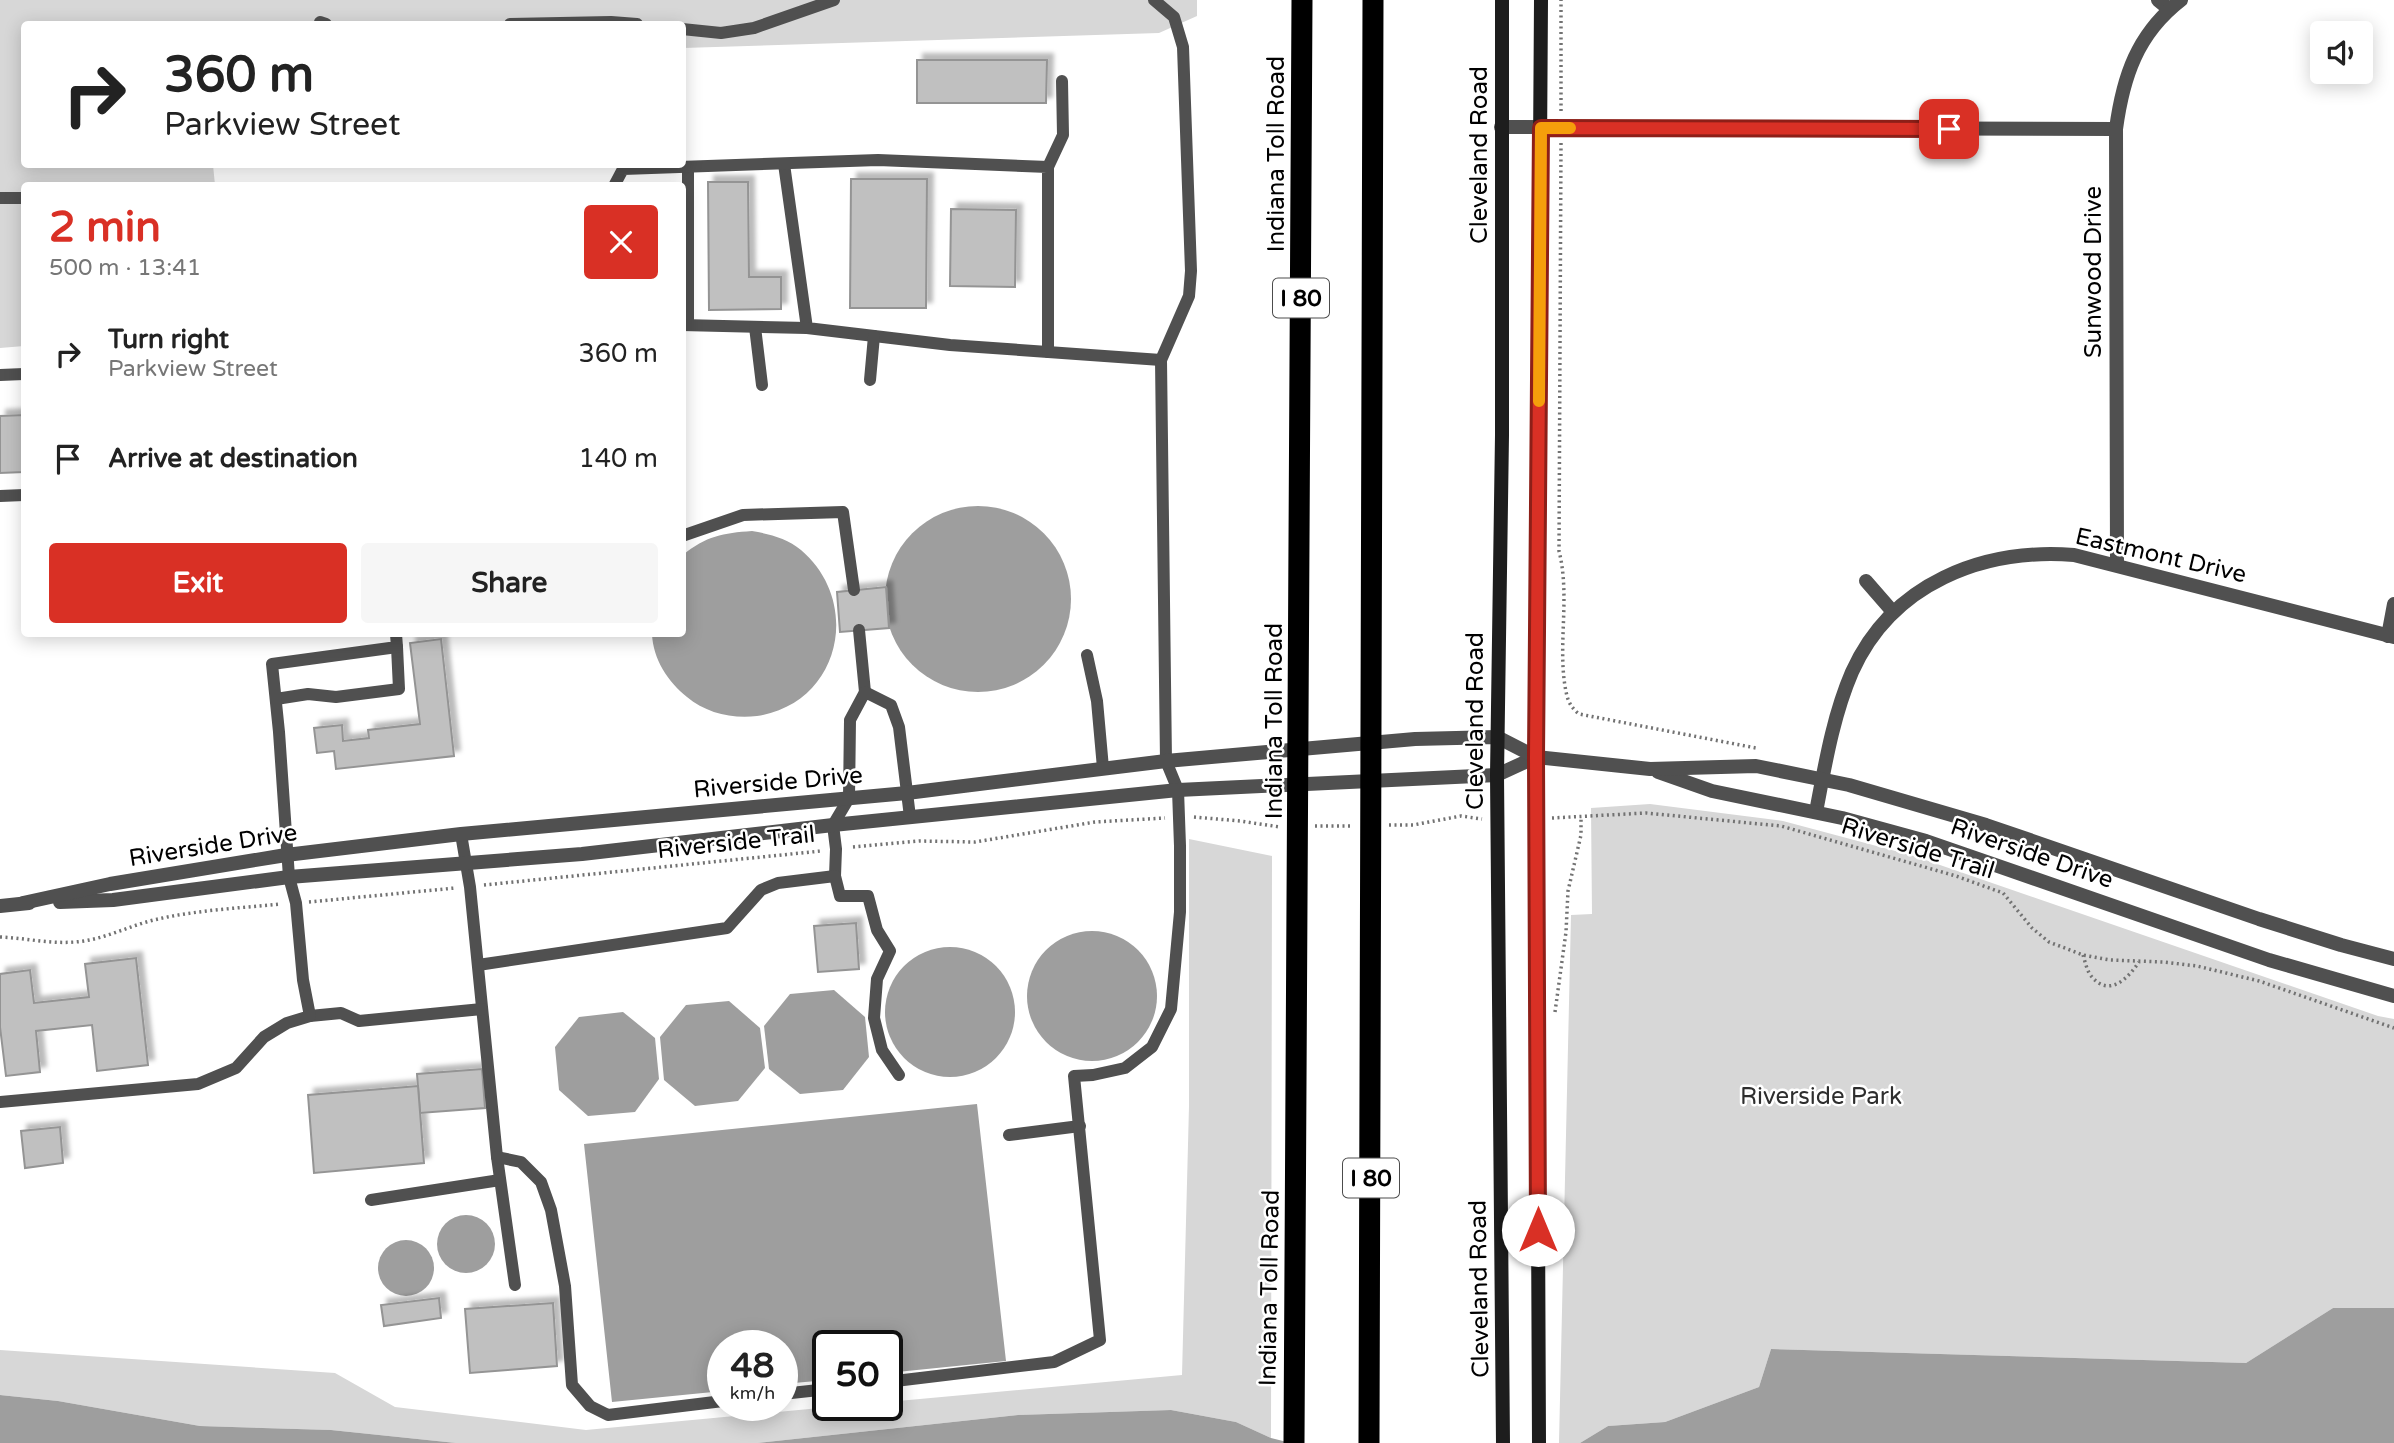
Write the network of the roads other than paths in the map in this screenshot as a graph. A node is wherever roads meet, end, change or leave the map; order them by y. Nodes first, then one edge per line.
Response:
1 (834, 0) edge
2 (1154, 0) edge
3 (1302, 0) edge
4 (1373, 0) edge
5 (1502, 0) edge
6 (1541, 0) edge
7 (2181, 0) edge
8 (2163, 5) edge
9 (686, 29) edge
10 (1062, 81) dead end
11 (1501, 127) junction
12 (1541, 128) junction
13 (2116, 129) junction
14 (784, 164) junction
15 (688, 167) joint
16 (1048, 167) junction
17 (656, 168) edge
18 (616, 182) edge
19 (0, 198) edge
20 (21, 198) edge
21 (686, 272) edge
22 (686, 325) edge
23 (755, 327) junction
24 (807, 328) junction
25 (874, 335) junction
26 (1048, 352) junction
27 (1161, 360) junction
28 (21, 374) edge
29 (0, 375) edge
30 (870, 380) dead end
31 (762, 385) dead end
32 (21, 495) edge
33 (0, 496) edge
34 (686, 535) edge
35 (2117, 565) junction
36 (1866, 581) dead end
37 (854, 590) dead end
38 (2394, 604) edge
39 (1893, 612) junction
40 (859, 630) dead end
41 (2391, 636) edge
42 (396, 640) edge
43 (1087, 655) dead end
44 (865, 692) junction
45 (276, 699) junction
46 (1497, 737) junction
47 (1536, 757) junction
48 (1166, 761) junction
49 (1103, 768) junction
50 (1650, 769) junction
51 (1497, 775) junction
52 (1822, 780) junction
53 (1178, 790) junction
54 (907, 793) junction
55 (849, 798) junction
56 (1816, 812) junction
57 (910, 817) junction
58 (833, 825) junction
59 (461, 834) junction
60 (286, 855) junction
61 (465, 864) junction
62 (835, 876) junction
63 (289, 877) junction
64 (23, 904) junction
65 (0, 906) edge
66 (2394, 959) edge
67 (478, 965) junction
68 (2394, 996) edge
69 (482, 1009) junction
70 (310, 1016) junction
71 (899, 1075) dead end
72 (0, 1102) edge
73 (1080, 1126) junction
74 (1009, 1135) dead end
75 (497, 1157) junction
76 (500, 1180) junction
77 (371, 1200) dead end
78 (515, 1285) dead end
79 (903, 1380) edge
80 (707, 1403) edge
81 (1294, 1443) edge
82 (1369, 1443) edge
83 (1503, 1443) edge
84 (1539, 1443) edge

1 - 9 lane
2 - 27 lane
3 - 81 highway, Indiana Toll Road / I 80
4 - 82 highway, I 80
5 - 11 main road, Cleveland Road
6 - 12 main road
7 - 8 street, Sunwood Drive
8 - 13 street, Sunwood Drive
10 - 16 lane
11 - 12 street
11 - 46 main road, Cleveland Road
12 - 13 street
12 - 47 main road
13 - 35 street, Sunwood Drive
14 - 15 lane
14 - 16 lane
14 - 24 lane
15 - 21 lane
16 - 26 lane
17 - 18 lane
19 - 20 lane
22 - 23 lane
23 - 24 lane
23 - 31 lane
24 - 25 lane
25 - 26 lane
25 - 30 lane
26 - 27 lane
27 - 48 lane
28 - 29 lane
32 - 33 lane
34 - 37 lane
35 - 39 street, Eastmont Drive
35 - 41 street, Eastmont Drive
36 - 39 street
38 - 41 street
39 - 52 street, Eastmont Drive
40 - 44 lane
42 - 45 lane
42 - 45 lane
43 - 49 lane
44 - 54 lane
44 - 55 lane
45 - 60 lane
46 - 47 street, Riverside Drive
46 - 48 street, Riverside Drive
46 - 51 main road, Cleveland Road
47 - 50 street, Riverside Drive
47 - 51 street, Riverside Drive
47 - 84 main road
48 - 49 street, Riverside Drive
48 - 53 lane
49 - 54 street, Riverside Drive
50 - 52 street, Riverside Drive
50 - 56 street, Riverside Drive
51 - 53 street, Riverside Drive
51 - 83 main road, Cleveland Road
52 - 56 street, Eastmont Drive
52 - 66 street, Riverside Drive
53 - 57 street, Riverside Drive
53 - 73 lane
54 - 55 street, Riverside Drive
54 - 57 lane
55 - 58 lane
55 - 59 street, Riverside Drive
56 - 68 street, Riverside Drive
57 - 58 street, Riverside Drive
58 - 61 street, Riverside Drive
58 - 62 lane
59 - 60 street, Riverside Drive
59 - 61 lane
60 - 63 lane
60 - 64 street, Riverside Drive
61 - 63 street, Riverside Drive
61 - 67 lane
62 - 67 lane
62 - 71 lane
63 - 64 street, Riverside Drive
63 - 70 lane
64 - 65 street, Riverside Drive
67 - 69 lane
69 - 70 lane
69 - 75 lane
70 - 72 lane
73 - 74 lane
73 - 79 lane
75 - 76 lane
75 - 80 lane
76 - 77 lane
76 - 78 lane

